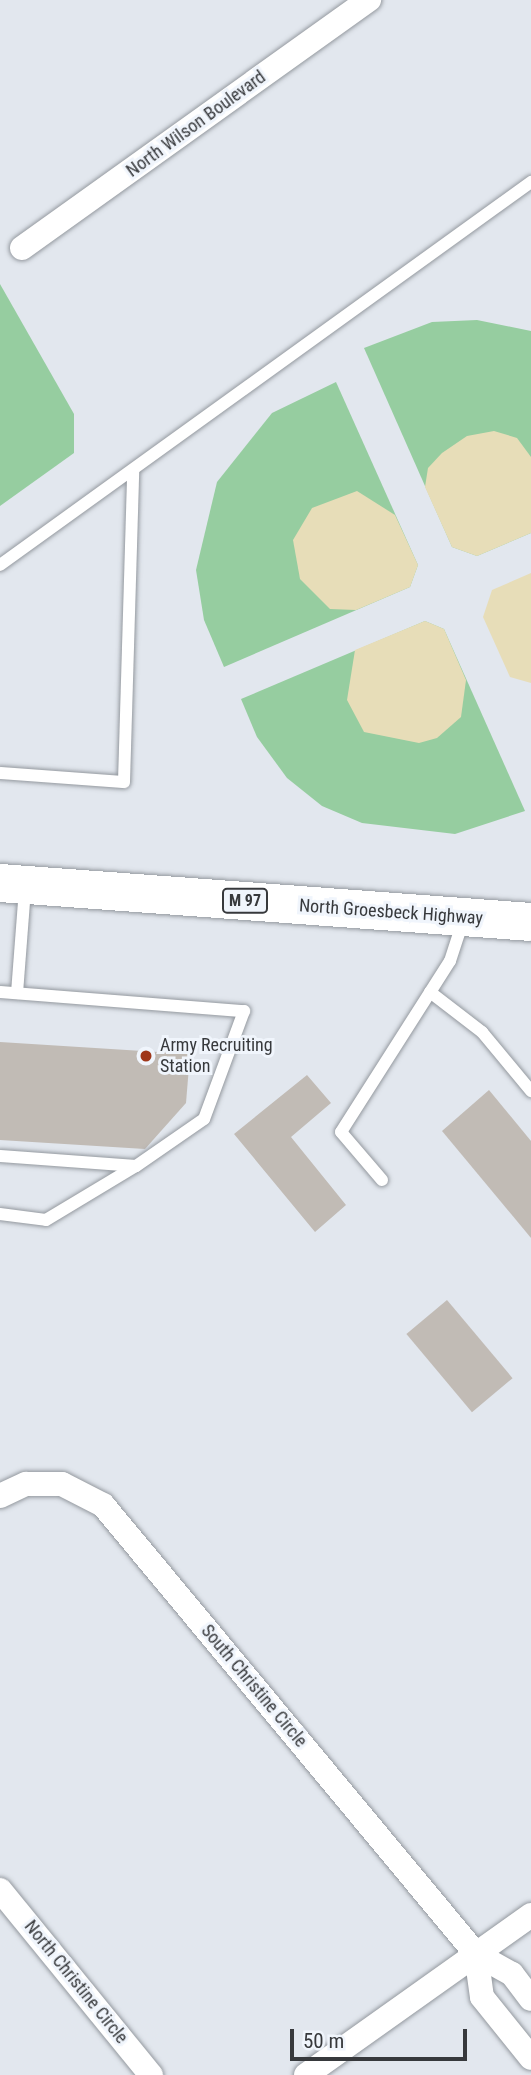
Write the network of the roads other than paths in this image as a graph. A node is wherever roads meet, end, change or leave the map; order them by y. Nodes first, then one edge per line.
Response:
1 (369, 0) edge
2 (531, 182) edge
3 (22, 248) dead end
4 (133, 471) junction
5 (0, 565) edge
6 (0, 773) edge
7 (12, 884) edge
8 (464, 917) junction
9 (531, 922) edge
10 (0, 992) edge
11 (430, 992) junction
12 (17, 993) junction
13 (531, 1091) edge
14 (0, 1156) edge
15 (136, 1166) junction
16 (382, 1180) dead end
17 (0, 1214) edge
18 (0, 1496) edge
19 (0, 1890) edge
20 (531, 1915) edge
21 (476, 1954) junction
22 (531, 1999) edge
23 (531, 2058) edge
24 (151, 2075) edge
25 (306, 2075) edge

1 - 3 street, North Wilson Boulevard
2 - 4 lane
4 - 5 lane
4 - 6 lane
7 - 8 main road, North Groesbeck Highway / M 97
7 - 12 lane
8 - 9 main road, North Groesbeck Highway / M 97
8 - 11 lane
10 - 12 lane
11 - 13 lane
11 - 16 lane
12 - 15 lane
14 - 15 lane
15 - 17 lane
18 - 21 street, South Christine Circle
19 - 24 street, North Christine Circle
20 - 21 street
21 - 22 street
21 - 23 street
21 - 25 street

